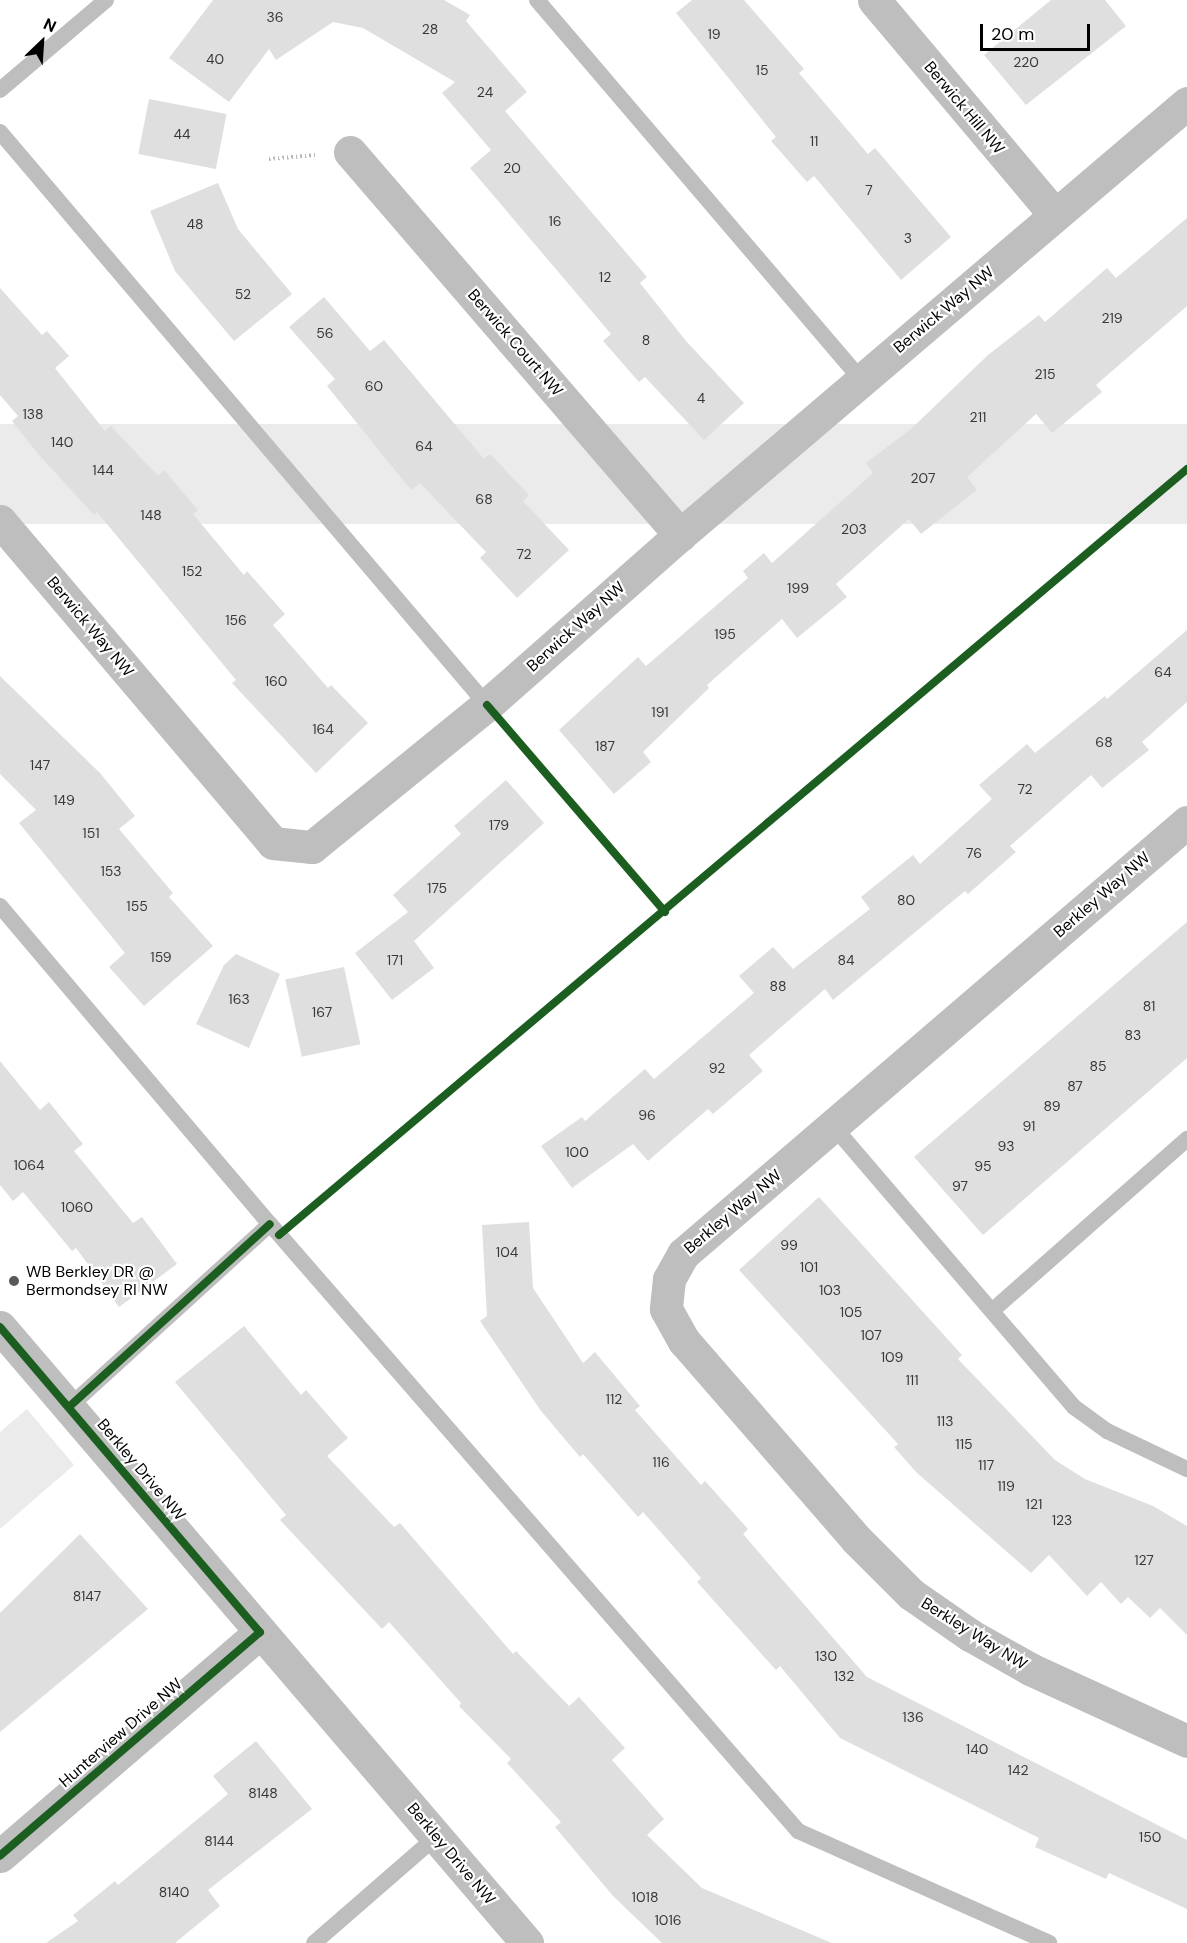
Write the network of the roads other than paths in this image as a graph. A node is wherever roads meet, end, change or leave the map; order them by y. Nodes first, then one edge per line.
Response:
1 (106, 0) edge
2 (537, 0) edge
3 (886, 4) edge
4 (0, 90) edge
5 (1187, 103) edge
6 (0, 132) edge
7 (350, 152) road end
8 (1055, 215) junction
9 (861, 380) junction
10 (0, 521) edge
11 (680, 535) junction
12 (487, 705) junction
13 (1187, 822) edge
14 (0, 906) edge
15 (834, 1127) junction
16 (1187, 1139) edge
17 (270, 1224) junction
18 (993, 1310) junction
19 (0, 1327) edge
20 (70, 1407) junction
21 (1187, 1469) edge
22 (260, 1632) junction
23 (1187, 1741) edge
24 (437, 1836) junction
25 (0, 1856) edge
26 (314, 1943) edge
27 (527, 1943) edge
28 (1049, 1943) edge

1 - 4 lane
2 - 9 lane
3 - 8 street, Berwick Hill NW
5 - 8 street, Berwick Way NW
6 - 12 lane
7 - 11 street, Berwick Court NW
8 - 9 street, Berwick Way NW
9 - 11 street, Berwick Way NW
10 - 12 street, Berwick Way NW
11 - 12 street, Berwick Way NW
13 - 15 street, Berkley Way NW
14 - 17 lane
15 - 18 lane
15 - 23 street, Berkley Way NW
16 - 18 lane
17 - 20 lane
17 - 28 lane
18 - 21 lane
19 - 20 street, Berkley Drive NW
20 - 22 street, Berkley Drive NW
22 - 24 street, Berkley Drive NW
22 - 25 street, Hunterview Drive NW
24 - 26 lane
24 - 27 street, Berkley Drive NW

